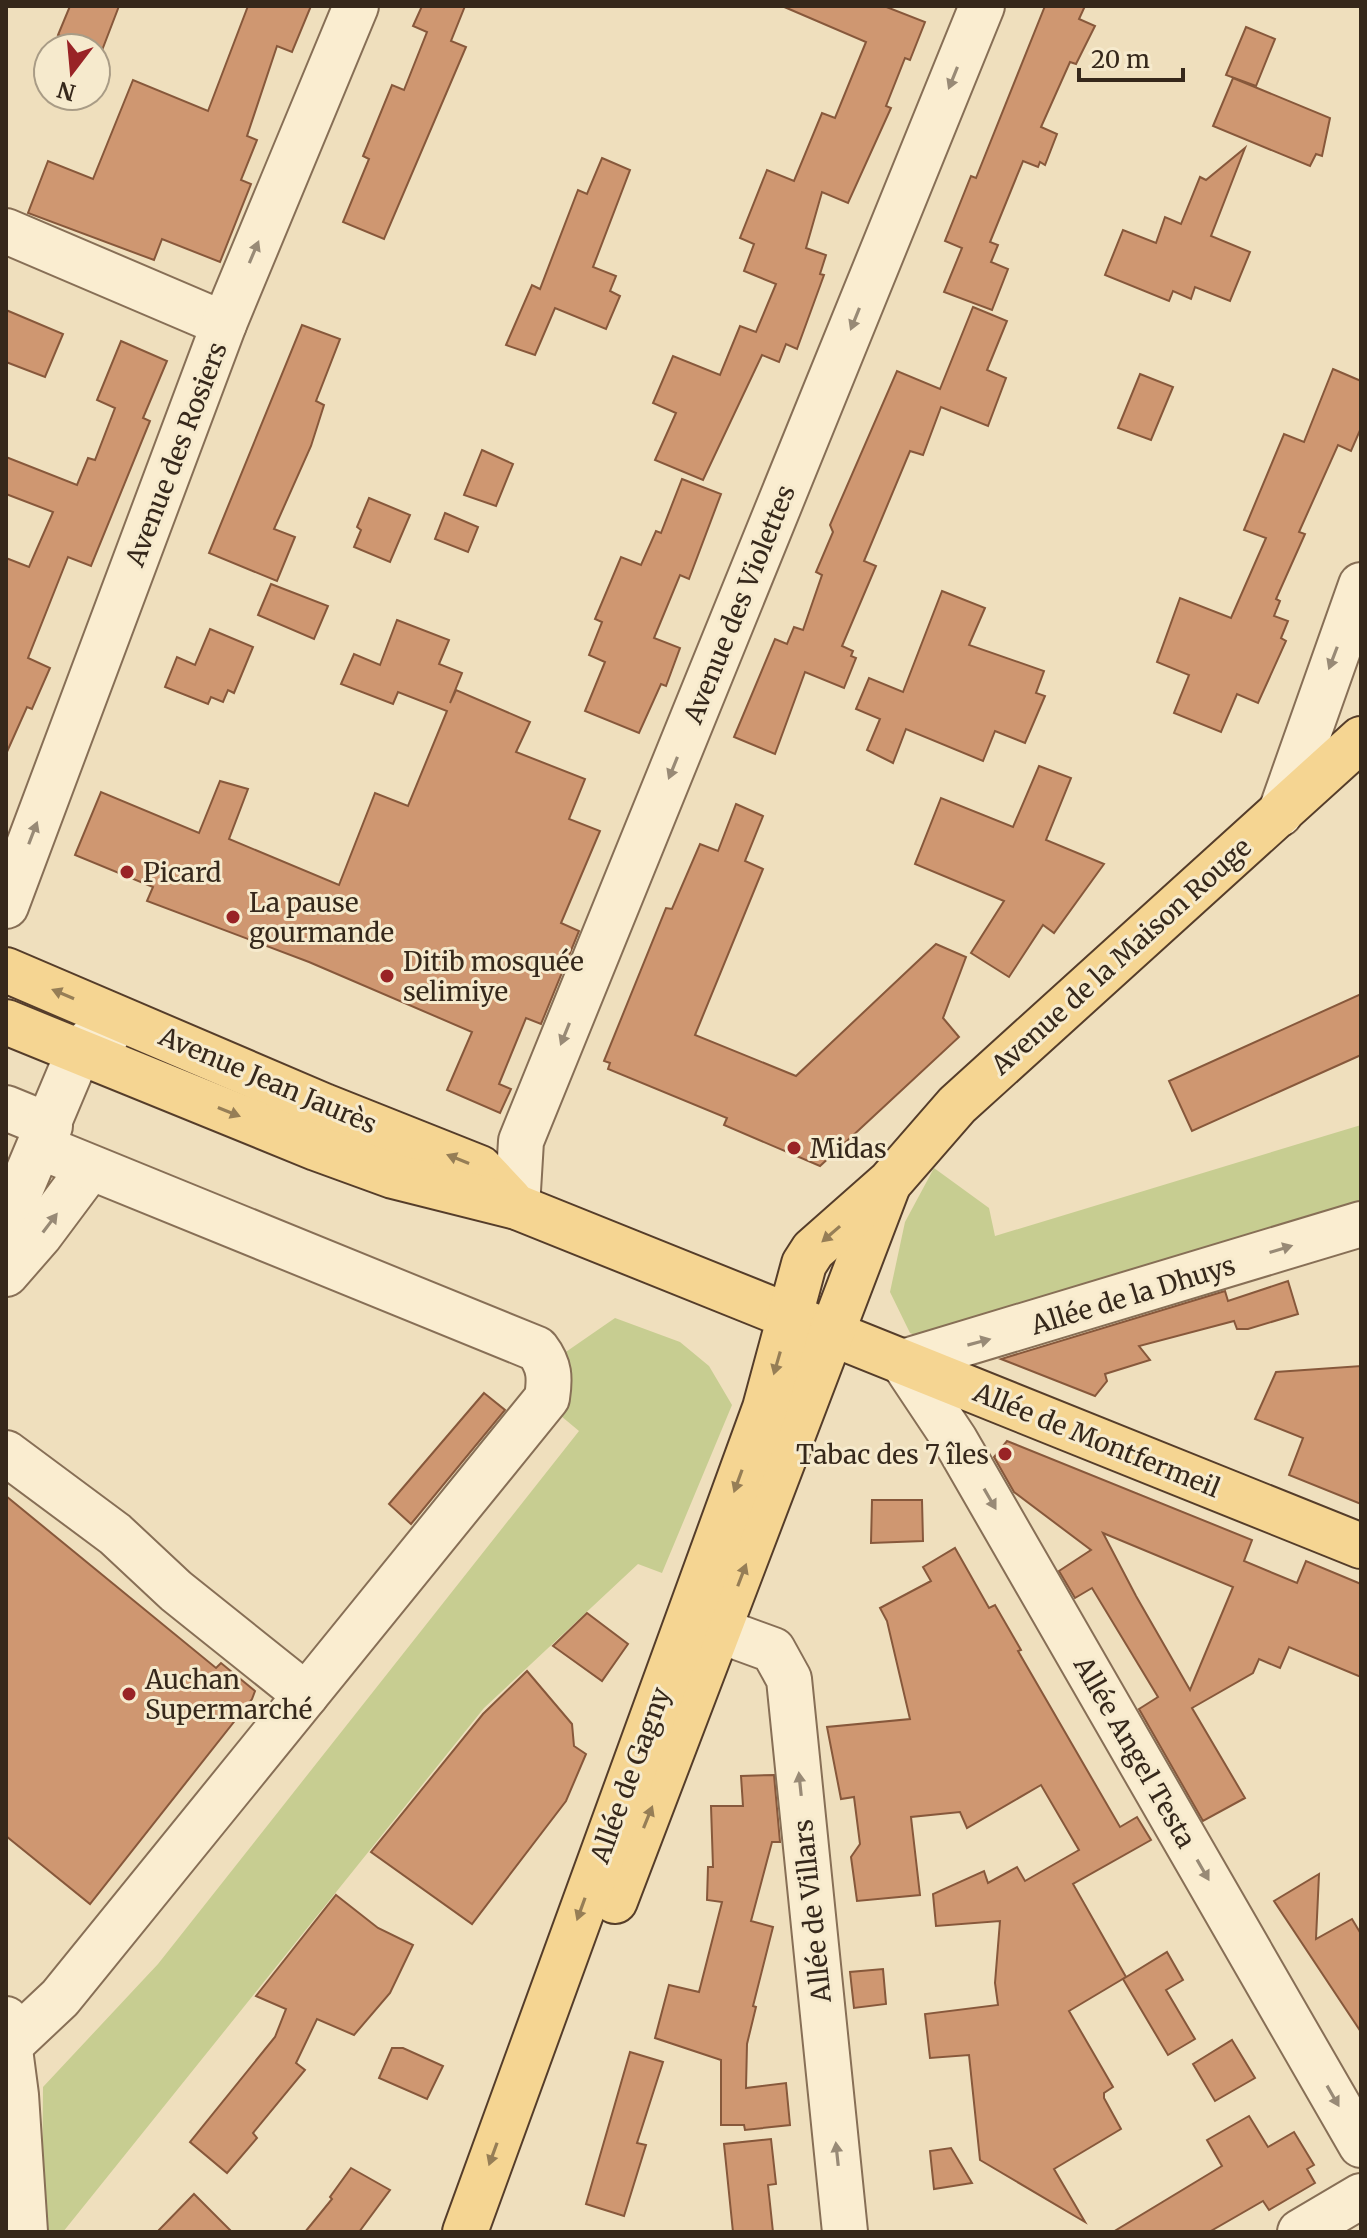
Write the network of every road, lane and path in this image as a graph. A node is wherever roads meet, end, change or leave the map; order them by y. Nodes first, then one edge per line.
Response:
1 (356, 6) edge
2 (982, 6) edge
3 (6, 231) edge
4 (224, 324) junction
5 (1361, 585) edge
6 (1361, 739) edge
7 (1280, 814) junction
8 (6, 906) edge
9 (6, 970) edge
10 (6, 1022) edge
11 (79, 1051) junction
12 (258, 1075) junction
13 (6, 1108) edge
14 (45, 1136) junction
15 (90, 1168) junction
16 (890, 1182) junction
17 (517, 1207) junction
18 (7, 1222) edge
19 (1361, 1224) edge
20 (6, 1274) edge
21 (790, 1317) junction
22 (833, 1334) junction
23 (903, 1362) junction
24 (6, 1453) edge
25 (1361, 1546) edge
26 (721, 1631) junction
27 (306, 1695) junction
28 (7, 2032) edge
29 (11, 2094) edge
30 (1361, 2145) edge
31 (1361, 2196) edge
32 (25, 2232) edge
33 (465, 2232) edge
34 (496, 2232) edge
35 (845, 2232) edge
36 (1300, 2232) edge

4 -> 1 street, Avenue des Rosiers
2 -> 17 street, Avenue des Violettes
3 - 4 street
8 -> 4 street, Avenue des Rosiers
5 -> 7 street
6 - 7 main road, Avenue de la Maison Rouge
7 - 16 main road, Avenue de la Maison Rouge
12 -> 9 main road, Avenue Jean Jaurès
10 - 11 main road, Avenue Jean Jaurès
11 - 12 street
11 - 14 street
11 -> 17 main road, Avenue Jean Jaurès
17 -> 12 main road, Avenue Jean Jaurès
13 - 14 street
14 - 15 street
14 - 18 street
20 -> 15 street
15 - 27 street
16 -> 21 main road, Avenue de la Maison Rouge
16 - 22 main road, Avenue de la Maison Rouge
17 - 21 main road, Avenue Jean Jaurès
23 -> 19 street, Allée de la Dhuys
21 - 22 main road, Avenue Jean Jaurès
21 -> 33 main road, Allée de Gagny
22 - 23 main road, Allée de Montfermeil
26 -> 22 main road, Allée de Gagny
23 - 25 main road, Allée de Montfermeil
23 -> 30 street, Allée Angel Testa
24 - 27 street
34 -> 26 main road, Allée de Gagny
35 -> 26 street, Allée de Villars
27 - 28 street
28 - 29 street
29 - 32 street
31 - 36 street

